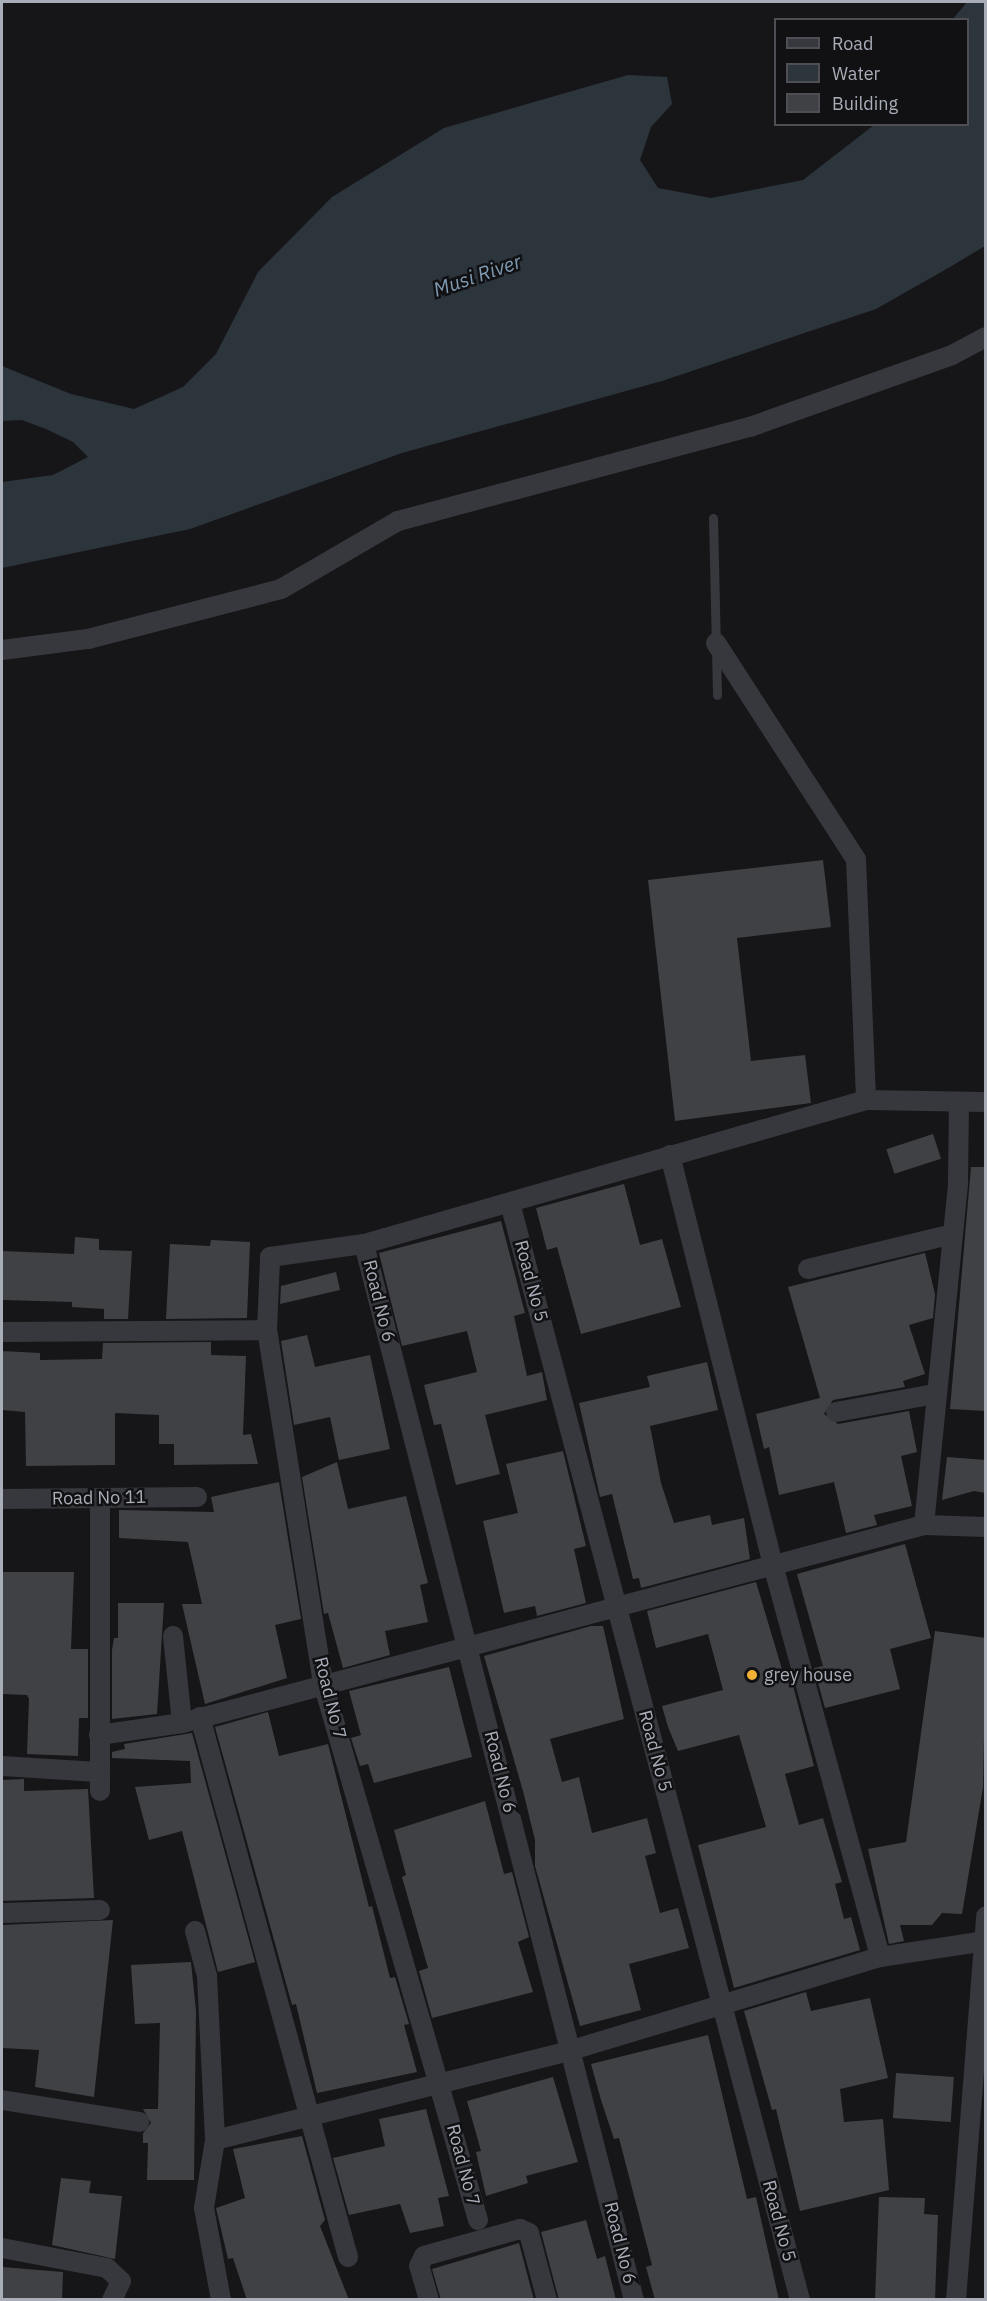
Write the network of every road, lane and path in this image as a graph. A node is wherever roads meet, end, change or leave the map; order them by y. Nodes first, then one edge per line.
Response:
1 (986, 337) edge
2 (713, 518) dead end
3 (716, 643) junction
4 (2, 650) edge
5 (717, 695) dead end
6 (866, 1100) junction
7 (959, 1102) junction
8 (986, 1102) edge
9 (670, 1155) junction
10 (510, 1203) junction
11 (953, 1234) junction
12 (364, 1244) junction
13 (808, 1269) dead end
14 (267, 1330) junction
15 (2, 1332) edge
16 (935, 1394) junction
17 (836, 1412) dead end
18 (197, 1497) dead end
19 (100, 1498) junction
20 (2, 1499) edge
21 (924, 1525) junction
22 (986, 1527) edge
23 (773, 1564) junction
24 (616, 1605) junction
25 (173, 1636) dead end
26 (468, 1644) junction
27 (323, 1683) junction
28 (201, 1717) junction
29 (182, 1723) junction
30 (99, 1735) junction
31 (2, 1766) edge
32 (99, 1910) dead end
33 (2, 1913) edge
34 (986, 1916) edge
35 (195, 1931) dead end
36 (984, 1940) edge
37 (880, 1957) junction
38 (722, 2004) junction
39 (572, 2050) junction
40 (442, 2085) junction
41 (2, 2100) edge
42 (310, 2116) junction
43 (139, 2122) dead end
44 (215, 2140) junction
45 (478, 2220) dead end
46 (2, 2248) edge
47 (348, 2257) dead end
48 (112, 2300) edge
49 (221, 2300) edge
50 (429, 2300) edge
51 (547, 2300) edge
52 (634, 2300) edge
53 (800, 2300) edge
54 (956, 2300) edge

1 - 4 street
2 - 3 lane
3 - 5 lane
3 - 6 street
6 - 7 street
6 - 9 street
7 - 8 street
7 - 11 street
9 - 10 street
9 - 23 street
10 - 12 street
10 - 24 street, Road No 5
11 - 13 street
11 - 16 street
12 - 14 street, Road No 7
12 - 26 street, Road No 6
14 - 15 street
14 - 27 street, Road No 7
16 - 17 street
16 - 21 street
18 - 19 street, Road No 11
19 - 20 street, Road No 11
19 - 30 street
21 - 22 street
21 - 23 street
23 - 24 street
23 - 37 street
24 - 26 street
24 - 38 street, Road No 5
25 - 29 street
26 - 27 street
26 - 39 street, Road No 6
27 - 28 street
27 - 40 street, Road No 7
28 - 29 street
28 - 42 street
29 - 30 street
30 - 31 street
32 - 33 street
34 - 36 street
35 - 44 street
36 - 37 street
36 - 54 street
37 - 38 street
38 - 39 street
38 - 53 street, Road No 5
39 - 40 street
39 - 52 street, Road No 6
40 - 42 street
40 - 45 street, Road No 7
41 - 43 street
42 - 44 street
42 - 47 street
44 - 49 street
46 - 48 street
50 - 51 street

